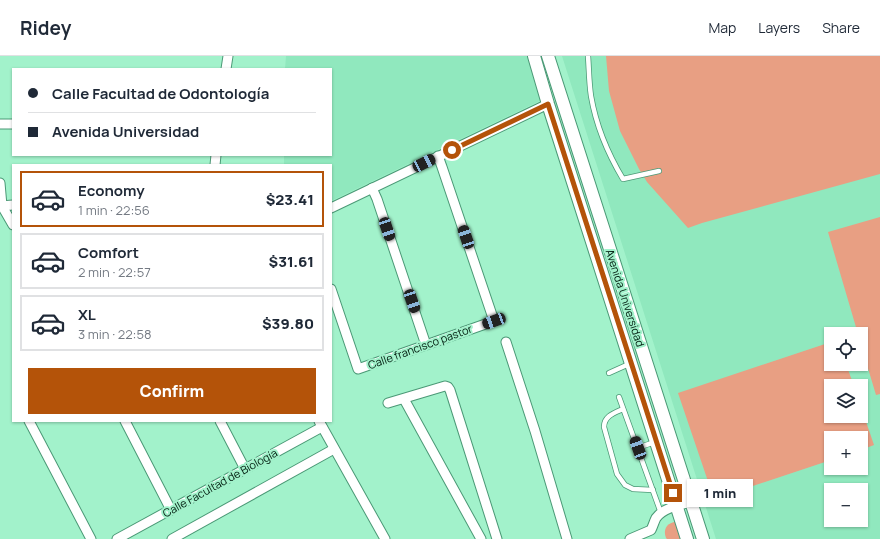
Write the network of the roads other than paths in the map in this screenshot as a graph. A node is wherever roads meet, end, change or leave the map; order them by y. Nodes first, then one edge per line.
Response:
1 (228, 56) edge
2 (534, 56) edge
3 (548, 56) edge
4 (588, 56) edge
5 (226, 68) edge
6 (548, 104) junction
7 (0, 124) edge
8 (12, 124) edge
9 (438, 156) junction
10 (660, 171) dead end
11 (0, 183) edge
12 (372, 188) junction
13 (12, 205) edge
14 (1, 206) edge
15 (332, 208) edge
16 (12, 223) edge
17 (332, 292) edge
18 (506, 342) dead end
19 (426, 345) junction
20 (631, 364) junction
21 (608, 373) dead end
22 (619, 397) dead end
23 (404, 398) junction
24 (388, 403) dead end
25 (623, 409) junction
26 (30, 422) edge
27 (125, 422) edge
28 (221, 422) edge
29 (320, 424) edge
30 (656, 442) junction
31 (638, 448) junction
32 (334, 449) junction
33 (245, 469) junction
34 (653, 490) junction
35 (691, 502) junction
36 (677, 505) junction
37 (171, 510) junction
38 (661, 513) junction
39 (91, 539) edge
40 (118, 539) edge
41 (172, 539) edge
42 (385, 539) edge
43 (480, 539) edge
44 (497, 539) edge
45 (567, 539) edge
46 (630, 539) edge
47 (687, 539) edge
48 (703, 539) edge

1 - 5 street
2 - 6 street, Avenida Universidad
3 - 35 street, Avenida Universidad
4 - 10 lane
6 - 9 street
6 - 20 street, Avenida Universidad
7 - 8 street
9 - 12 street
9 - 19 street, Calle francisco pastor
11 - 14 street
12 - 15 street
12 - 19 street
13 - 14 street
14 - 16 street
17 - 19 street, Calle francisco pastor
18 - 45 street
20 - 21 lane
20 - 30 street, Avenida Universidad
22 - 25 lane
23 - 24 street
23 - 43 street
23 - 44 street
25 - 31 lane
25 - 34 lane
26 - 39 street
27 - 37 street
28 - 33 street
29 - 32 street
29 - 33 street, Calle Facultad de Biología
30 - 31 lane
30 - 36 street, Avenida Universidad
31 - 34 lane
32 - 41 street
32 - 42 street
33 - 37 street, Calle Facultad de Biología
34 - 38 lane
35 - 36 street
35 - 48 street, Avenida Universidad
36 - 38 street
36 - 47 street, Avenida Universidad
37 - 40 street, Calle Facultad de Biología
38 - 46 street

